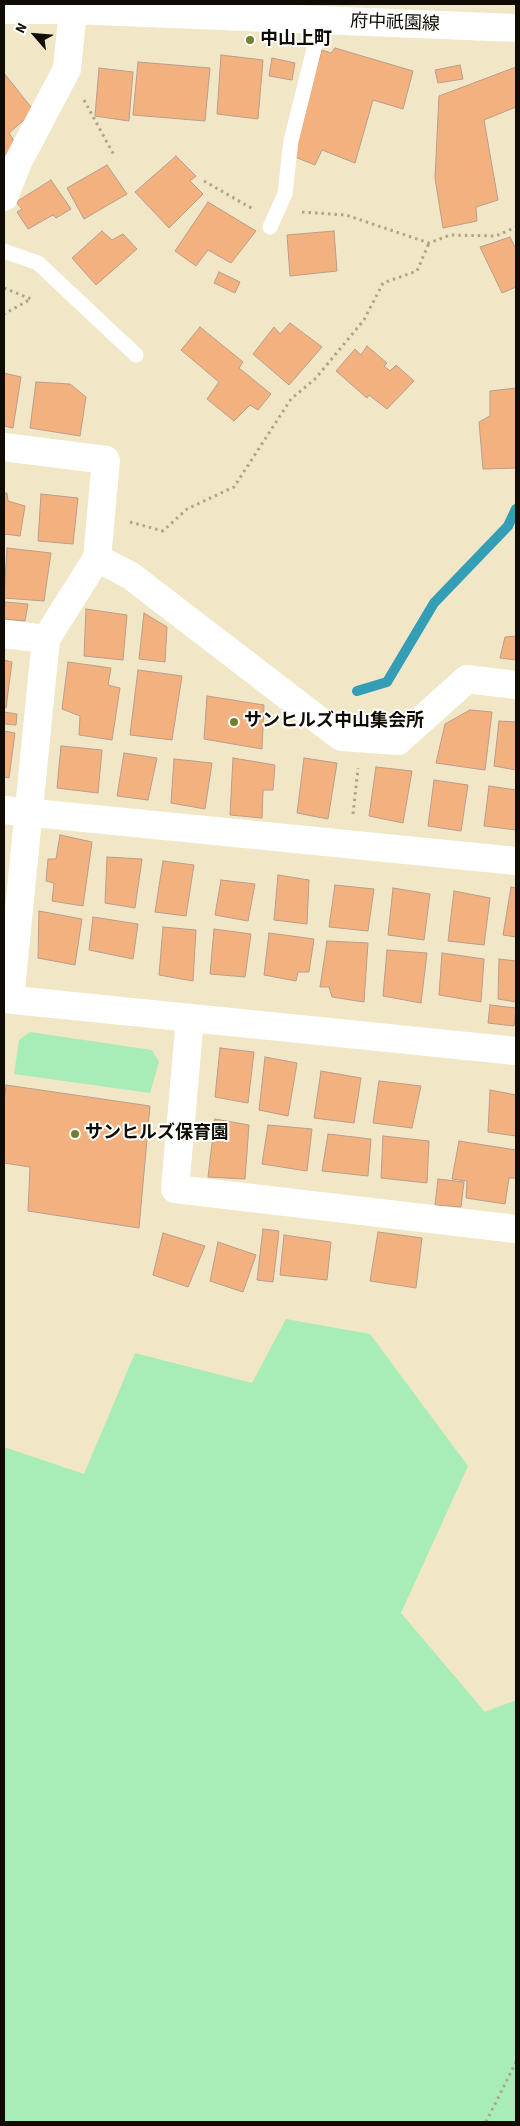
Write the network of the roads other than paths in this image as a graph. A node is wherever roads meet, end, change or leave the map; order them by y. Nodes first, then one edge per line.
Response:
1 (4, 10) edge
2 (73, 10) junction
3 (206, 10) edge
4 (321, 20) junction
5 (516, 28) edge
6 (4, 197) edge
7 (273, 219) road end
8 (4, 251) edge
9 (136, 355) dead end
10 (4, 447) edge
11 (97, 558) junction
12 (4, 634) edge
13 (46, 639) junction
14 (516, 685) edge
15 (16, 811) edge
16 (516, 861) edge
17 (7, 999) edge
18 (190, 1018) junction
19 (516, 1051) edge
20 (516, 1229) edge

1 - 2 street, 府中祇園線
2 - 3 street, 府中祇園線
2 - 6 street
3 - 4 street, 府中祇園線
4 - 5 street, 府中祇園線
4 - 7 lane
8 - 9 lane
10 - 11 street
11 - 13 street
11 - 14 street
12 - 13 street
13 - 15 street
15 - 16 street
15 - 17 street
17 - 18 street
18 - 19 street
18 - 20 street

